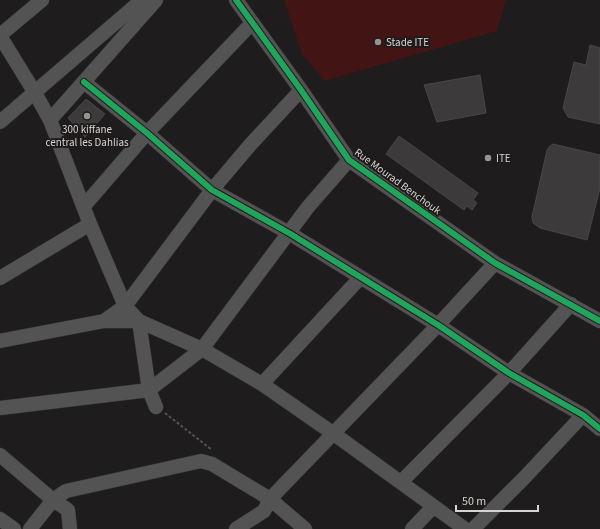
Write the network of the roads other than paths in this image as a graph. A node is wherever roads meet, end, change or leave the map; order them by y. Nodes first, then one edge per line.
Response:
1 (42, 0) edge
2 (142, 0) edge
3 (156, 0) edge
4 (236, 0) edge
5 (252, 23) junction
6 (0, 35) edge
7 (84, 82) junction
8 (301, 90) junction
9 (35, 93) junction
10 (50, 120) junction
11 (0, 122) edge
12 (146, 133) junction
13 (349, 160) junction
14 (212, 190) junction
15 (84, 206) junction
16 (90, 224) junction
17 (289, 234) junction
18 (495, 263) junction
19 (0, 278) edge
20 (360, 278) junction
21 (571, 304) junction
22 (125, 306) junction
23 (104, 321) junction
24 (139, 321) junction
25 (600, 321) edge
26 (438, 325) junction
27 (0, 341) edge
28 (202, 348) junction
29 (509, 373) junction
30 (262, 384) junction
31 (149, 390) junction
32 (156, 407) road end
33 (0, 408) edge
34 (583, 415) junction
35 (600, 429) edge
36 (334, 434) junction
37 (0, 455) edge
38 (401, 482) junction
39 (270, 499) junction
40 (53, 500) junction
41 (433, 507) junction
42 (0, 519) edge
43 (14, 529) edge
44 (30, 529) edge
45 (70, 529) edge
46 (236, 529) edge
47 (305, 529) edge
48 (412, 529) edge
49 (465, 529) edge
50 (473, 529) edge

1 - 6 street
2 - 9 street
3 - 7 street
4 - 5 street, Rue Mourad Benchouk
5 - 8 street, Rue Mourad Benchouk
5 - 12 street
6 - 9 street
7 - 10 street
7 - 12 street
8 - 13 street, Rue Mourad Benchouk
8 - 14 street
9 - 10 street
9 - 11 street
10 - 15 street
12 - 14 street
12 - 15 street
13 - 17 street
13 - 18 street, Rue Mourad Benchouk
14 - 17 street
14 - 22 street
15 - 16 street
16 - 19 street
16 - 22 street
17 - 20 street
17 - 28 street
18 - 21 street, Rue Mourad Benchouk
18 - 26 street
20 - 26 street
20 - 30 street
21 - 25 street, Rue Mourad Benchouk
21 - 29 street
22 - 23 street
22 - 24 street
23 - 24 street
23 - 27 street
24 - 28 street
24 - 31 street
26 - 29 street
26 - 36 street
28 - 30 street
28 - 31 street
29 - 34 street
29 - 38 street
30 - 36 street
31 - 32 street
31 - 33 street
34 - 35 street
34 - 50 street
36 - 38 street
36 - 39 street
37 - 40 street
38 - 41 street
39 - 40 street
39 - 46 street
39 - 47 street
40 - 44 street
40 - 45 street
41 - 48 street
41 - 49 street
42 - 43 street

